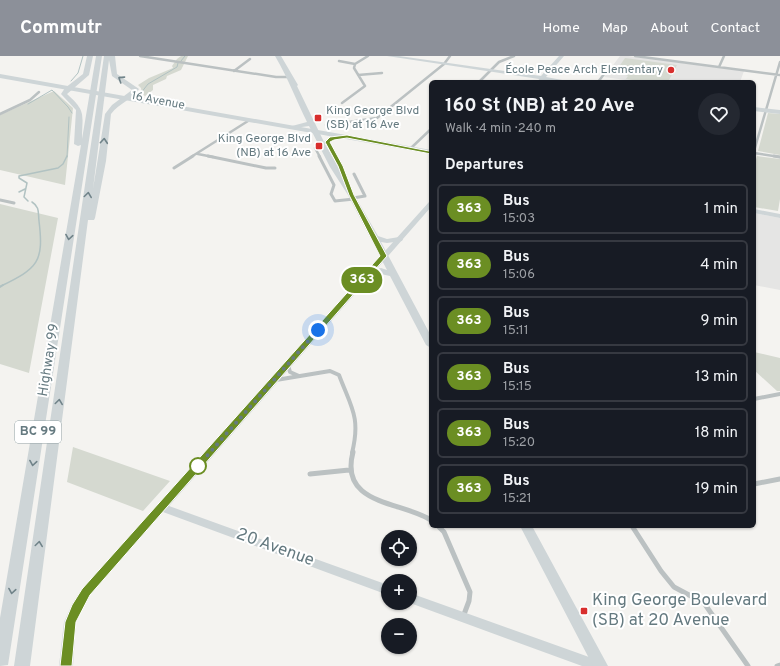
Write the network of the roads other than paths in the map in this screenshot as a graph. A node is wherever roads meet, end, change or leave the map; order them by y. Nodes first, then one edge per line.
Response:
1 (90, 56) edge
2 (99, 56) edge
3 (107, 56) edge
4 (112, 56) edge
5 (140, 56) edge
6 (368, 56) edge
7 (389, 56) edge
8 (450, 56) edge
9 (514, 56) edge
10 (562, 56) edge
11 (635, 56) edge
12 (724, 56) edge
13 (280, 57) edge
14 (250, 59) dead end
15 (340, 62) dead end
16 (780, 62) edge
17 (355, 64) junction
18 (444, 64) junction
19 (607, 66) dead end
20 (719, 67) junction
21 (234, 71) junction
22 (491, 71) junction
23 (382, 73) dead end
24 (0, 75) edge
25 (358, 75) junction
26 (778, 75) edge
27 (291, 78) junction
28 (482, 80) edge
29 (541, 80) edge
30 (600, 80) edge
31 (70, 87) junction
32 (39, 92) dead end
33 (128, 97) junction
34 (342, 103) dead end
35 (187, 109) junction
36 (756, 109) edge
37 (204, 110) junction
38 (766, 110) junction
39 (780, 112) edge
40 (0, 114) edge
41 (258, 120) junction
42 (248, 121) junction
43 (311, 123) junction
44 (334, 124) dead end
45 (295, 126) junction
46 (756, 130) edge
47 (315, 131) junction
48 (429, 131) edge
49 (760, 131) junction
50 (322, 132) junction
51 (347, 137) junction
52 (327, 142) junction
53 (756, 145) edge
54 (315, 148) dead end
55 (411, 148) junction
56 (429, 152) edge
57 (756, 152) edge
58 (198, 154) junction
59 (780, 157) edge
60 (174, 168) dead end
61 (275, 168) dead end
62 (354, 174) dead end
63 (353, 197) junction
64 (75, 199) junction
65 (0, 200) edge
66 (14, 203) dead end
67 (429, 207) edge
68 (756, 211) edge
69 (780, 216) edge
70 (374, 238) junction
71 (399, 240) junction
72 (384, 256) junction
73 (393, 274) junction
74 (367, 275) junction
75 (74, 289) junction
76 (429, 341) edge
77 (289, 362) junction
78 (300, 376) junction
79 (272, 381) junction
80 (780, 394) edge
81 (756, 399) edge
82 (349, 470) junction
83 (310, 474) dead end
84 (780, 479) edge
85 (756, 484) edge
86 (161, 507) junction
87 (429, 519) edge
88 (440, 528) edge
89 (527, 528) edge
90 (633, 528) edge
91 (381, 587) edge
92 (417, 601) edge
93 (462, 617) junction
94 (0, 665) edge
95 (780, 665) edge
96 (22, 666) edge
97 (66, 666) edge
98 (599, 666) edge
99 (748, 666) edge
100 (777, 666) edge

1 - 31 highway
2 - 64 highway, Highway 99 / BC 99
75 -> 3 highway, Highway 99 / BC 99
33 -> 4 highway
5 - 21 street
6 - 17 street
7 - 18 main road
8 - 18 street
9 - 22 street
10 - 29 main road
11 - 20 street
12 - 20 street
13 - 27 main road
14 - 21 street
15 - 17 street
16 - 26 street
17 - 25 street
18 - 22 main road
18 - 44 street
19 - 30 street
20 - 26 street
21 - 27 street
22 - 28 street
22 - 29 main road
23 - 25 street
24 - 31 main road, 16 Avenue
25 - 34 street
26 - 38 street
27 - 43 main road
27 - 50 main road
31 - 33 main road, 16 Avenue
31 - 64 highway
32 - 40 street
33 - 35 main road, 16 Avenue
33 - 37 main road, 16 Avenue
75 -> 33 highway
35 - 37 main road
35 - 42 main road, 16 Avenue
36 - 38 main road
37 - 41 main road, 16 Avenue
38 - 39 main road
38 - 49 street
41 - 42 main road
41 - 45 main road, 16 Avenue
42 - 47 main road, 16 Avenue
42 - 58 street
43 - 45 main road
43 - 47 main road
45 - 47 main road, 16 Avenue
46 - 49 street
47 - 50 main road, 16 Avenue
47 - 63 main road
48 - 55 street
49 - 53 street
50 - 51 main road, 16 Avenue
50 - 52 main road
51 - 52 main road
51 - 55 main road, 16 Avenue
52 - 63 main road
54 - 63 street
55 - 56 main road, 16 Avenue
57 - 59 street
58 - 60 street
58 - 61 street
62 - 63 street
63 - 70 main road
64 -> 94 highway, Highway 99 / BC 99
65 - 66 street
67 - 71 main road
68 - 69 main road
70 - 71 main road
70 - 72 main road
71 - 72 main road
72 - 73 main road
72 - 74 main road
73 - 74 main road
73 - 76 main road
74 - 77 main road
96 -> 75 highway, Highway 99 / BC 99
77 - 78 street
77 - 79 main road
78 - 79 street
78 - 82 street
79 - 86 main road
80 - 81 street
82 - 83 street
82 - 87 street
84 - 85 street
86 - 91 main road, 20 Avenue
86 - 97 main road
88 - 93 street
89 - 98 main road
90 - 99 street
92 - 93 main road
93 - 98 main road
95 - 100 street

